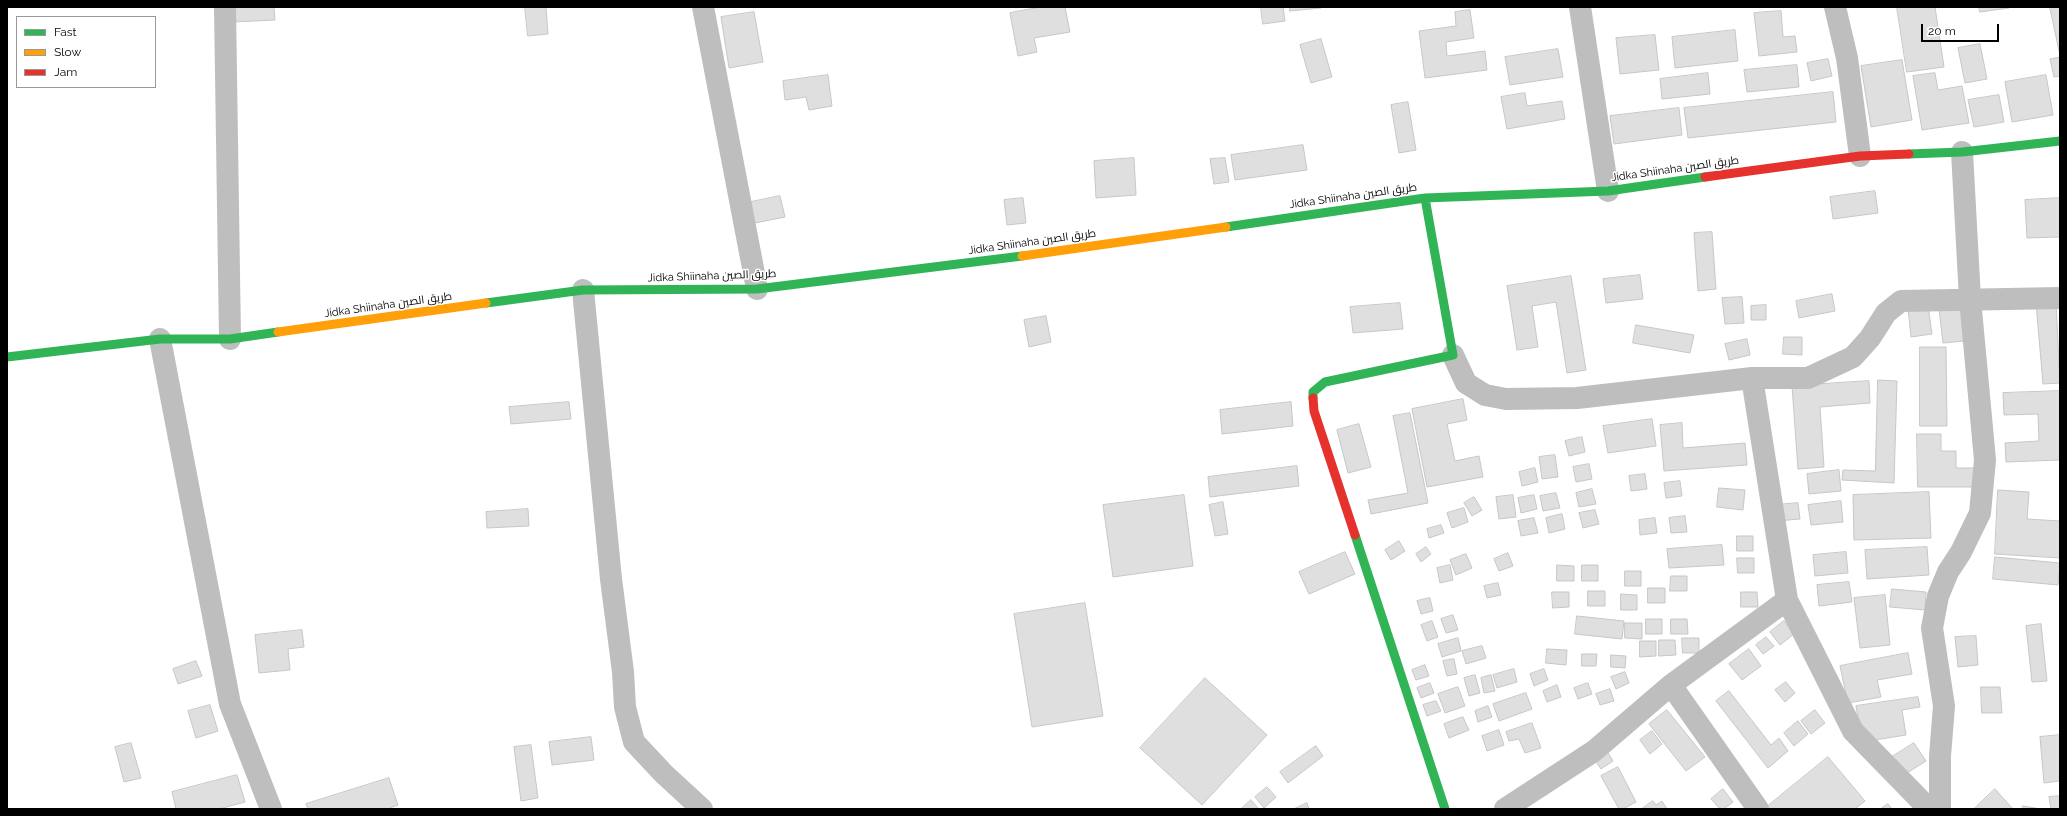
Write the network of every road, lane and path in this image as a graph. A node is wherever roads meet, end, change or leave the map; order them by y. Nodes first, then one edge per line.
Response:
1 (225, 7) edge
2 (703, 7) edge
3 (1580, 7) edge
4 (1835, 7) edge
5 (2060, 141) edge
6 (1962, 152) junction
7 (1860, 156) junction
8 (1608, 191) junction
9 (1425, 198) junction
10 (756, 289) junction
11 (583, 290) junction
12 (2060, 298) edge
13 (1970, 299) junction
14 (230, 338) junction
15 (160, 339) junction
16 (1453, 355) junction
17 (7, 357) edge
18 (1752, 378) junction
19 (1787, 600) junction
20 (1671, 685) junction
21 (271, 809) edge
22 (702, 809) edge
23 (1446, 809) edge
24 (1505, 809) edge
25 (1758, 809) edge
26 (1929, 809) edge
27 (1940, 809) edge

1 - 14 street
2 - 10 street
3 - 8 street
4 - 7 street
5 - 6 main road, Jidka Shiinaha طريق الصين
6 - 7 main road, Jidka Shiinaha طريق الصين
6 - 13 street
7 - 8 main road, Jidka Shiinaha طريق الصين
8 - 9 main road, Jidka Shiinaha طريق الصين
9 - 10 main road, Jidka Shiinaha طريق الصين
9 - 16 main road
10 - 11 main road, Jidka Shiinaha طريق الصين
11 - 14 main road, Jidka Shiinaha طريق الصين
11 - 22 street
12 - 13 street
13 - 18 street
13 - 27 street
14 - 15 main road, Jidka Shiinaha طريق الصين
15 - 17 main road, Jidka Shiinaha طريق الصين
15 - 21 street
16 - 18 street
16 - 23 main road
18 - 19 street
19 - 20 street
19 - 26 street
20 - 24 street
20 - 25 street

